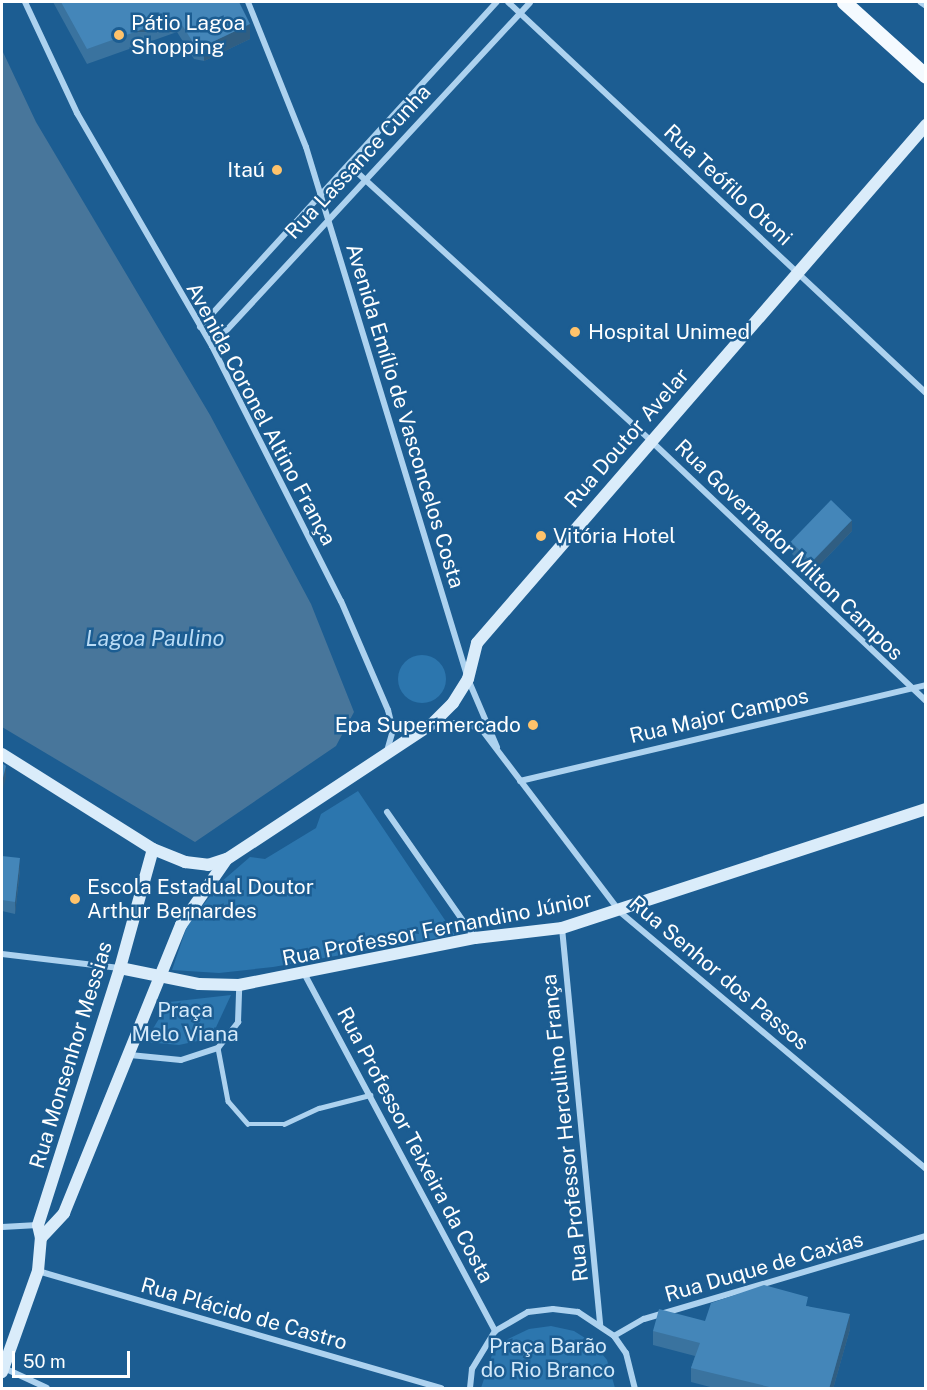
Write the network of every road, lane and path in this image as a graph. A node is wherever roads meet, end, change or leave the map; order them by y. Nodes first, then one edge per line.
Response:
1 (25, 2) edge
2 (248, 2) edge
3 (497, 2) edge
4 (508, 2) edge
5 (530, 2) edge
6 (844, 2) edge
7 (920, 2) edge
8 (926, 6) edge
9 (520, 13) junction
10 (926, 76) edge
11 (926, 125) edge
12 (349, 165) junction
13 (365, 178) junction
14 (320, 195) junction
15 (327, 219) junction
16 (800, 274) junction
17 (200, 327) junction
18 (212, 346) junction
19 (926, 393) edge
20 (650, 440) junction
21 (469, 680) junction
22 (926, 685) edge
23 (909, 688) junction
24 (926, 701) edge
25 (433, 723) junction
26 (497, 747) junction
27 (2, 754) edge
28 (385, 754) junction
29 (520, 781) junction
30 (926, 809) edge
31 (387, 812) dead end
32 (153, 849) junction
33 (227, 859) junction
34 (620, 912) junction
35 (562, 928) junction
36 (475, 938) junction
37 (2, 954) edge
38 (120, 968) junction
39 (305, 975) junction
40 (161, 979) junction
41 (239, 985) junction
42 (218, 1048) junction
43 (130, 1055) junction
44 (370, 1095) junction
45 (926, 1169) edge
46 (38, 1225) junction
47 (53, 1226) junction
48 (2, 1227) edge
49 (926, 1236) edge
50 (41, 1238) junction
51 (38, 1271) junction
52 (600, 1324) junction
53 (495, 1331) junction
54 (615, 1336) junction
55 (3, 1370) edge
56 (47, 1389) edge
57 (441, 1389) edge
58 (470, 1389) edge
59 (635, 1389) edge

1 - 17 street, Avenida Coronel Altino França
2 - 14 street, Avenida Emílio de Vasconcelos Costa
3 - 12 street, Rua Lassance Cunha
4 - 9 street, Rua Teófilo Otoni
5 - 9 street, Rua Lassance Cunha
6 - 10 main road
7 - 8 lane
9 - 13 street, Rua Lassance Cunha
9 - 16 street, Rua Teófilo Otoni
11 - 16 main road, Rua Doutor Avelar
12 - 13 street, Rua Governador Milton Campos
12 - 14 street, Rua Lassance Cunha
13 - 15 street, Rua Lassance Cunha
13 - 20 street, Rua Governador Milton Campos
14 - 15 street, Avenida Emílio de Vasconcelos Costa
14 - 17 street, Rua Lassance Cunha
15 - 18 street, Rua Lassance Cunha
15 - 21 street, Avenida Emílio de Vasconcelos Costa
16 - 19 street, Rua Teófilo Otoni
16 - 20 main road, Rua Doutor Avelar
17 - 18 street, Avenida Coronel Altino França
18 - 28 street, Avenida Coronel Altino França
20 - 21 main road, Rua Doutor Avelar
20 - 23 street, Rua Governador Milton Campos
21 - 25 main road
21 - 26 street, Rua Senhor dos Passos
22 - 23 street, Rua Major Campos
23 - 24 street, Rua Governador Milton Campos
23 - 29 street, Rua Major Campos
25 - 26 street, Rua Senhor dos Passos
25 - 28 main road
26 - 29 street, Rua Senhor dos Passos
27 - 32 main road
28 - 33 main road
29 - 34 street, Rua Senhor dos Passos
30 - 34 main road, Rua Professor Fernandino Júnior
31 - 36 street
32 - 33 main road
32 - 38 main road, Rua Monsenhor Messias
33 - 40 main road, Rua Monsenhor Messias
34 - 35 main road, Rua Professor Fernandino Júnior
34 - 45 street, Rua Senhor dos Passos
35 - 36 main road, Rua Professor Fernandino Júnior
35 - 52 street, Rua Professor Herculino França
36 - 39 main road, Rua Professor Fernandino Júnior
37 - 38 street
38 - 40 main road, Rua Professor Fernandino Júnior
38 - 46 main road, Rua Monsenhor Messias
39 - 41 main road, Rua Professor Fernandino Júnior
39 - 44 street, Rua Professor Teixeira da Costa
40 - 41 main road, Rua Professor Fernandino Júnior
40 - 43 main road, Rua Monsenhor Messias
41 - 42 street
42 - 43 street
42 - 44 lane
43 - 47 main road, Rua Monsenhor Messias
44 - 53 street, Rua Professor Teixeira da Costa
46 - 47 street
46 - 48 street
46 - 50 main road
47 - 50 main road, Rua Monsenhor Messias
49 - 54 street, Rua Duque de Caxias
50 - 51 main road
51 - 55 main road
51 - 57 street, Rua Plácido de Castro
52 - 53 street
52 - 54 street
53 - 58 street
54 - 59 street
55 - 56 street

